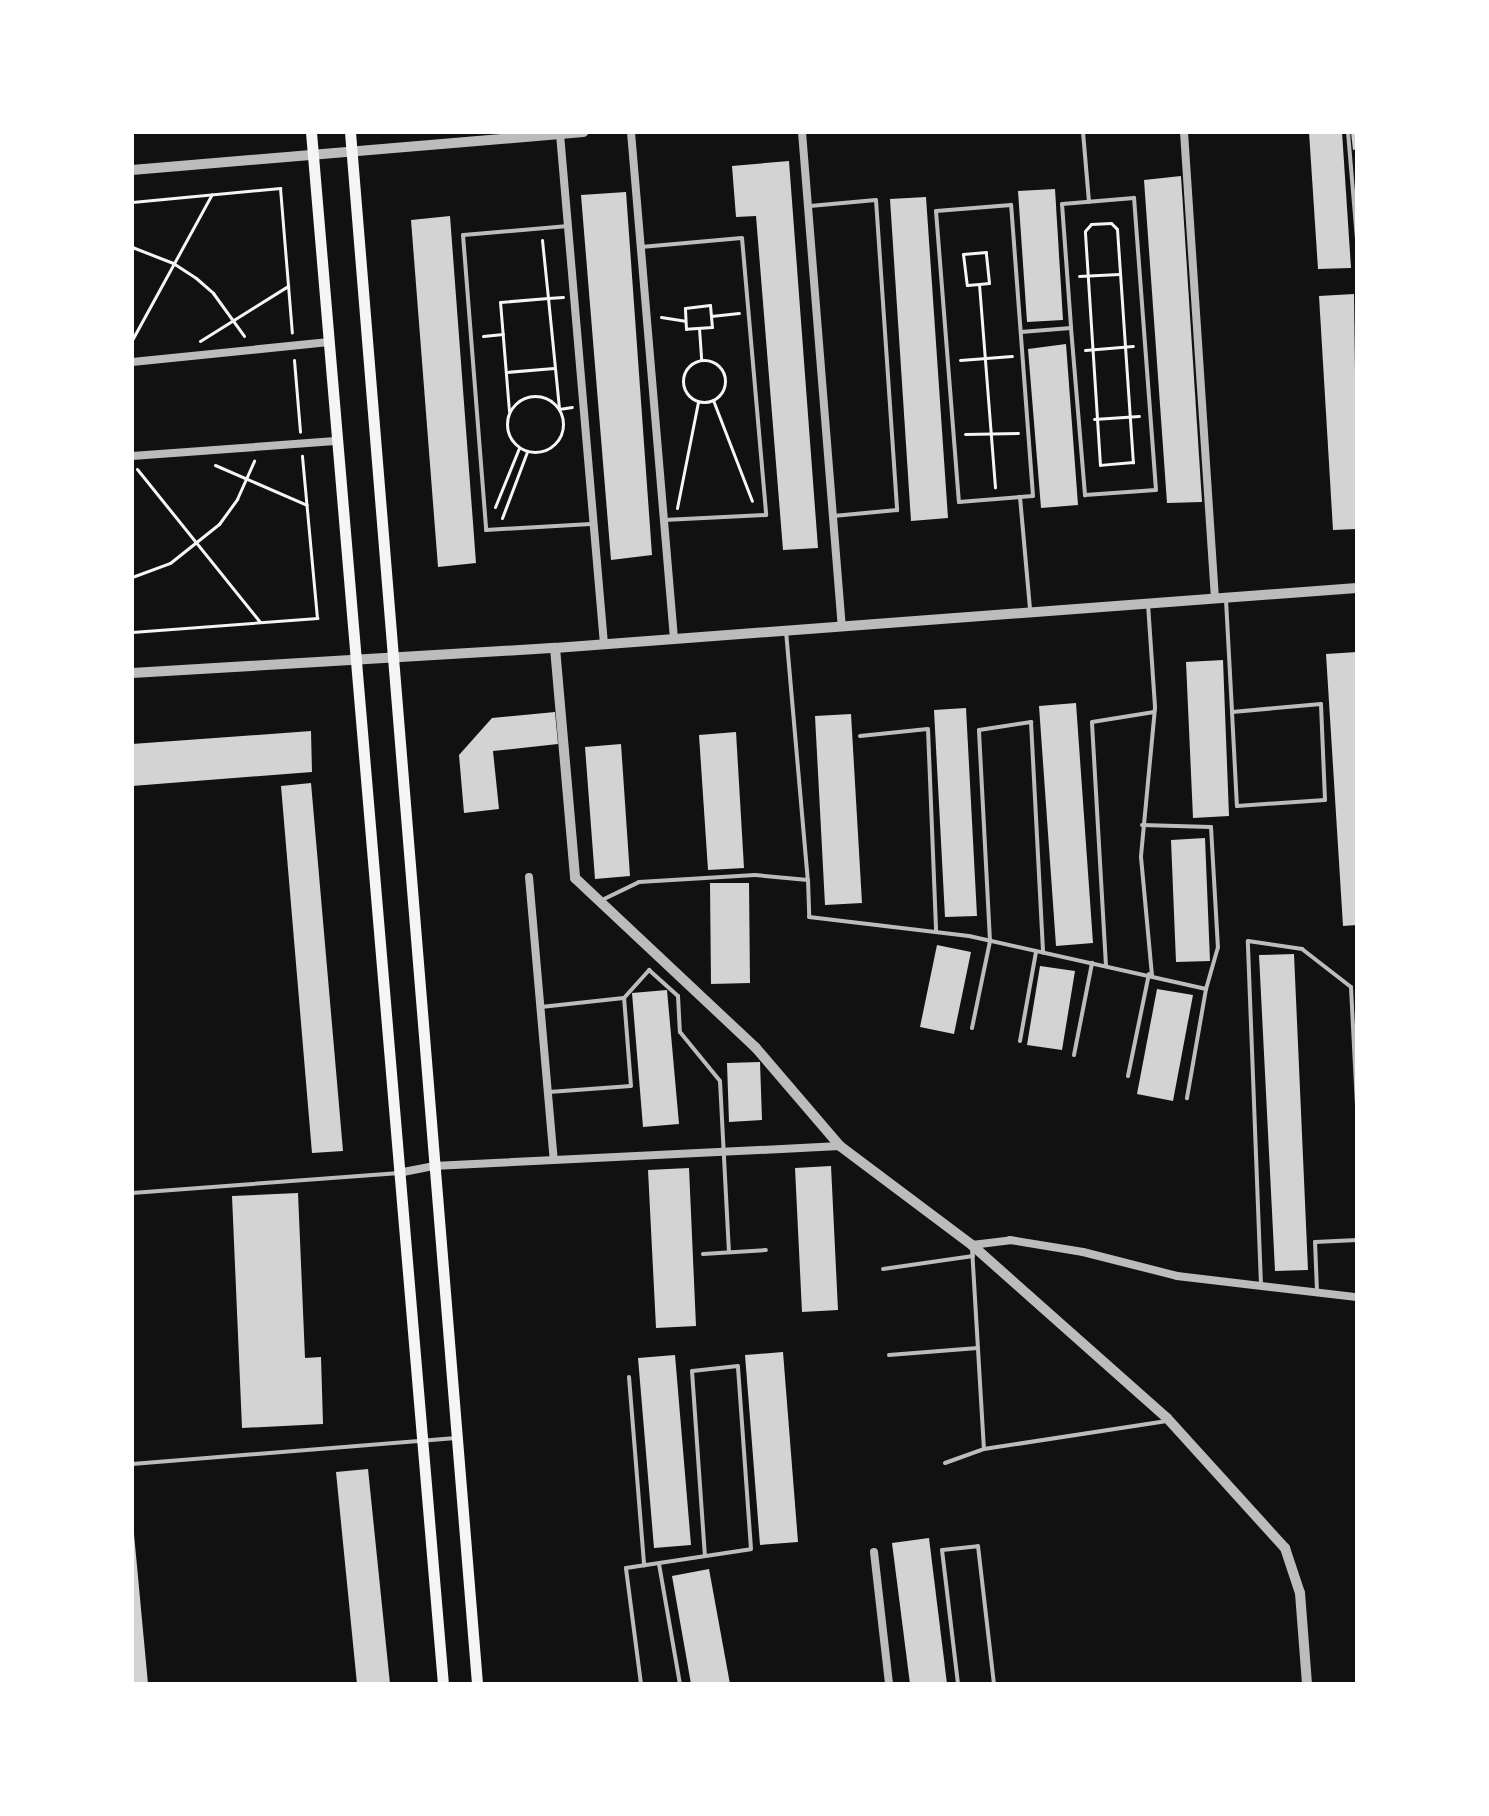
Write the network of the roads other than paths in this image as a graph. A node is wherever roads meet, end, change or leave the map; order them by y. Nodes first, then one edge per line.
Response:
1 (311, 132) edge
2 (350, 132) edge
3 (583, 132) edge
4 (631, 132) edge
5 (802, 132) edge
6 (1083, 132) edge
7 (1184, 132) edge
8 (1348, 132) edge
9 (560, 134) junction
10 (514, 135) edge
11 (351, 150) junction
12 (313, 153) junction
13 (1350, 160) junction
14 (1357, 160) edge
15 (132, 170) edge
16 (1089, 202) junction
17 (808, 206) junction
18 (568, 226) junction
19 (1357, 240) edge
20 (641, 247) junction
21 (1071, 328) junction
22 (1021, 332) junction
23 (329, 342) junction
24 (132, 362) edge
25 (338, 441) junction
26 (132, 456) edge
27 (1020, 497) junction
28 (833, 516) junction
29 (664, 520) junction
30 (594, 524) junction
31 (1357, 588) edge
32 (1220, 598) junction
33 (1148, 604) junction
34 (1031, 613) junction
35 (842, 626) junction
36 (786, 631) junction
37 (674, 639) junction
38 (604, 644) junction
39 (555, 648) junction
40 (390, 655) junction
41 (358, 659) junction
42 (132, 673) edge
43 (1154, 712) junction
44 (1232, 712) junction
45 (860, 736) dead end
46 (1142, 825) junction
47 (529, 877) dead end
48 (808, 880) junction
49 (599, 901) junction
50 (936, 932) junction
51 (990, 941) junction
52 (1040, 952) junction
53 (1092, 963) junction
54 (1106, 966) junction
55 (1151, 975) junction
56 (689, 985) junction
57 (1206, 989) junction
58 (678, 996) junction
59 (624, 998) junction
60 (541, 1007) junction
61 (972, 1028) dead end
62 (1020, 1041) dead end
63 (1074, 1055) dead end
64 (1128, 1076) dead end
65 (548, 1092) junction
66 (1187, 1098) dead end
67 (1357, 1106) edge
68 (840, 1146) junction
69 (724, 1152) junction
70 (554, 1160) junction
71 (433, 1166) junction
72 (398, 1173) junction
73 (132, 1193) edge
74 (1357, 1240) edge
75 (766, 1250) dead end
76 (972, 1250) junction
77 (729, 1252) junction
78 (703, 1254) dead end
79 (883, 1269) dead end
80 (1261, 1285) junction
81 (1317, 1291) junction
82 (1357, 1297) edge
83 (978, 1348) junction
84 (889, 1355) dead end
85 (629, 1377) dead end
86 (1170, 1421) junction
87 (456, 1438) junction
88 (422, 1442) junction
89 (984, 1449) junction
90 (945, 1463) dead end
91 (132, 1464) edge
92 (874, 1552) dead end
93 (705, 1556) junction
94 (659, 1563) junction
95 (644, 1565) junction
96 (443, 1684) edge
97 (477, 1684) edge
98 (641, 1684) edge
99 (680, 1684) edge
100 (889, 1684) edge
101 (958, 1684) edge
102 (994, 1684) edge
103 (1307, 1684) edge

1 - 12 main road
2 - 11 main road
3 - 9 street
4 - 20 street
5 - 17 street
6 - 16 lane
7 - 32 street
8 - 13 lane
9 - 10 street
9 - 18 street
10 - 11 street
11 - 12 street
11 - 40 main road
12 - 15 street
12 - 23 main road
13 - 14 lane
13 - 19 lane
16 - 21 lane
16 - 21 lane
17 - 28 street
17 - 28 lane
18 - 30 street
18 - 30 lane
20 - 29 street
20 - 29 lane
21 - 22 lane
22 - 27 lane
22 - 27 lane
23 - 24 street
23 - 25 main road
25 - 26 street
25 - 41 main road
27 - 34 lane
28 - 35 street
29 - 37 street
30 - 38 street
31 - 32 street
32 - 33 street
32 - 44 lane
33 - 34 street
33 - 43 lane
34 - 35 street
35 - 36 street
36 - 37 street
36 - 48 lane
37 - 38 street
38 - 39 street
39 - 40 street
39 - 49 street
40 - 41 street
40 - 71 main road
41 - 42 street
41 - 72 main road
43 - 46 lane
43 - 54 lane
44 - 44 lane
45 - 50 lane
46 - 55 lane
46 - 57 lane
47 - 60 street
48 - 49 lane
48 - 50 lane
49 - 56 street
50 - 51 lane
51 - 52 lane
51 - 52 lane
51 - 61 lane
52 - 53 lane
52 - 62 lane
53 - 54 lane
53 - 63 lane
54 - 55 lane
55 - 57 lane
55 - 64 lane
56 - 58 lane
56 - 68 street
57 - 66 lane
58 - 59 lane
58 - 69 lane
59 - 60 lane
59 - 65 lane
60 - 65 street
65 - 70 street
67 - 80 lane
68 - 69 street
68 - 76 street
69 - 70 street
69 - 77 lane
70 - 71 street
71 - 72 street
71 - 87 main road
72 - 73 lane
72 - 88 main road
74 - 81 lane
75 - 77 lane
76 - 79 lane
76 - 80 street
76 - 83 lane
76 - 86 street
77 - 78 lane
80 - 81 street
81 - 82 street
83 - 84 lane
83 - 89 lane
85 - 95 lane
86 - 89 lane
86 - 103 street
87 - 88 lane
87 - 97 main road
88 - 91 lane
88 - 96 main road
89 - 90 lane
92 - 100 street
93 - 93 lane
93 - 94 lane
94 - 95 lane
94 - 99 lane
95 - 98 lane
101 - 102 lane

